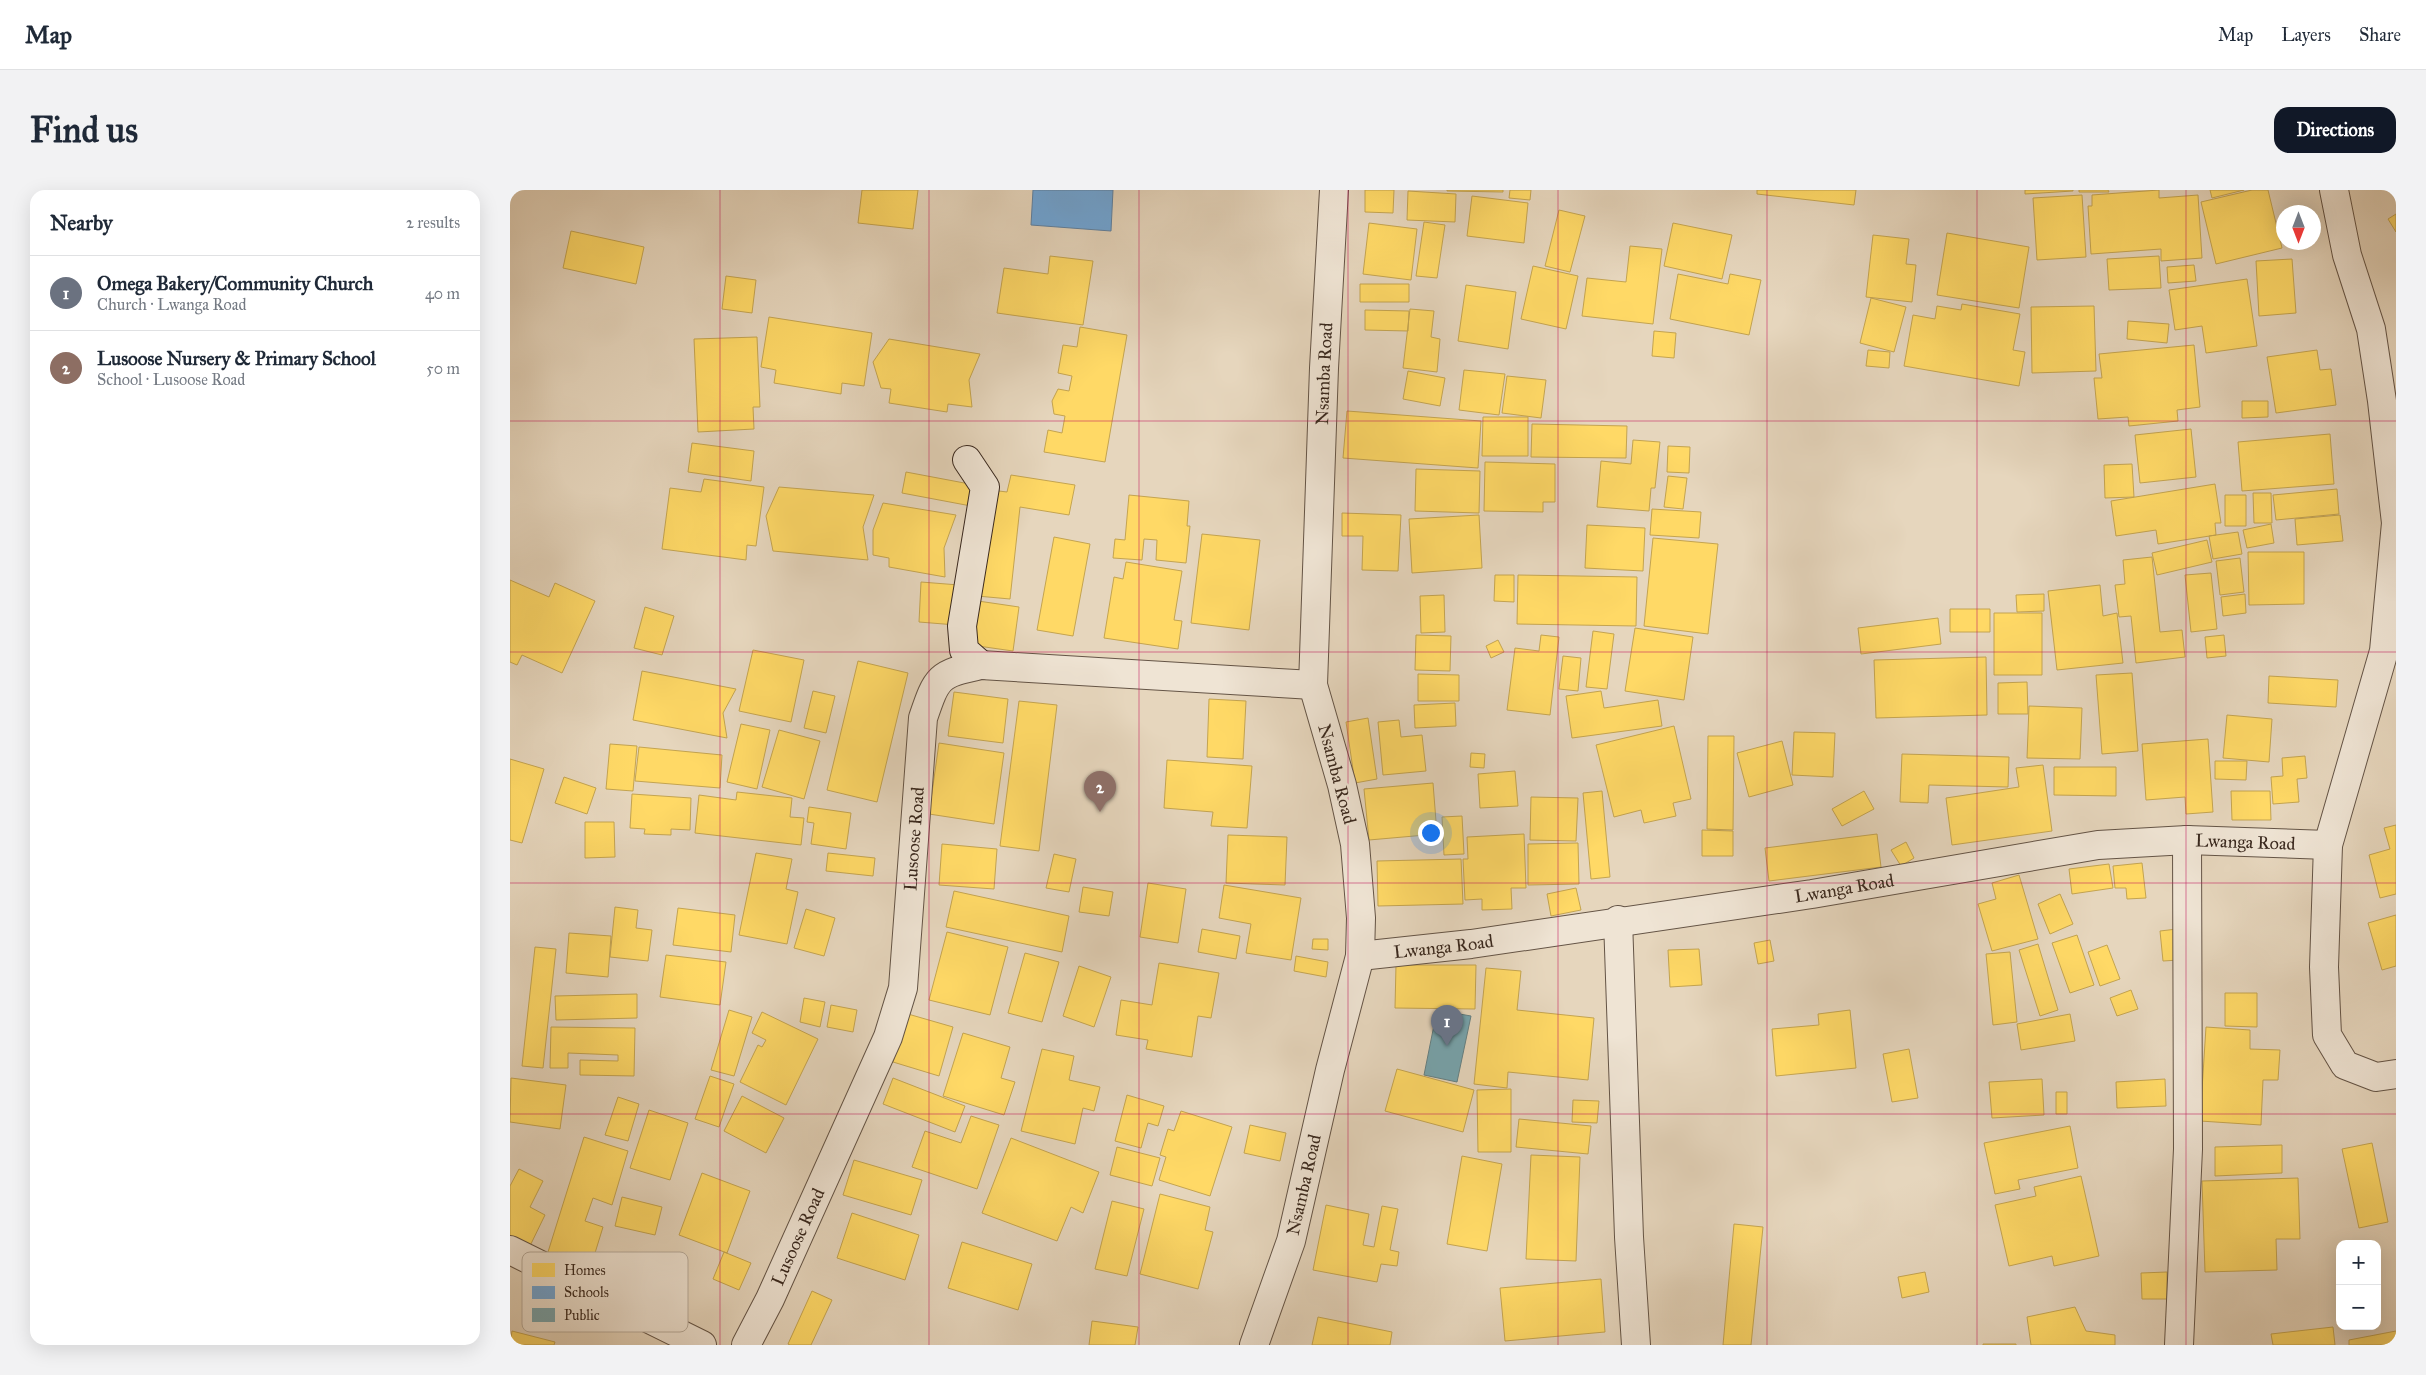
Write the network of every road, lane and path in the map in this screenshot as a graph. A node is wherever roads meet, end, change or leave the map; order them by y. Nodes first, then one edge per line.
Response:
1 (1334, 190) edge
2 (2334, 190) edge
3 (966, 460) dead end
4 (981, 665) junction
5 (1313, 685) junction
6 (2187, 840) junction
7 (2328, 844) junction
8 (1618, 920) junction
9 (1360, 956) junction
10 (2396, 1074) edge
11 (510, 1250) edge
12 (522, 1256) edge
13 (676, 1332) edge
14 (702, 1345) edge
15 (746, 1345) edge
16 (1254, 1345) edge
17 (1636, 1345) edge
18 (2179, 1345) edge

1 - 5 street, Nsamba Road
2 - 7 street
3 - 4 street
4 - 5 street, Lusoose Road
4 - 15 street, Lusoose Road
5 - 9 street, Nsamba Road
6 - 7 street, Lwanga Road
6 - 8 street, Lwanga Road
6 - 18 street
7 - 10 street
8 - 9 street, Lwanga Road
8 - 17 street
9 - 16 street, Nsamba Road
11 - 12 street
13 - 14 street

